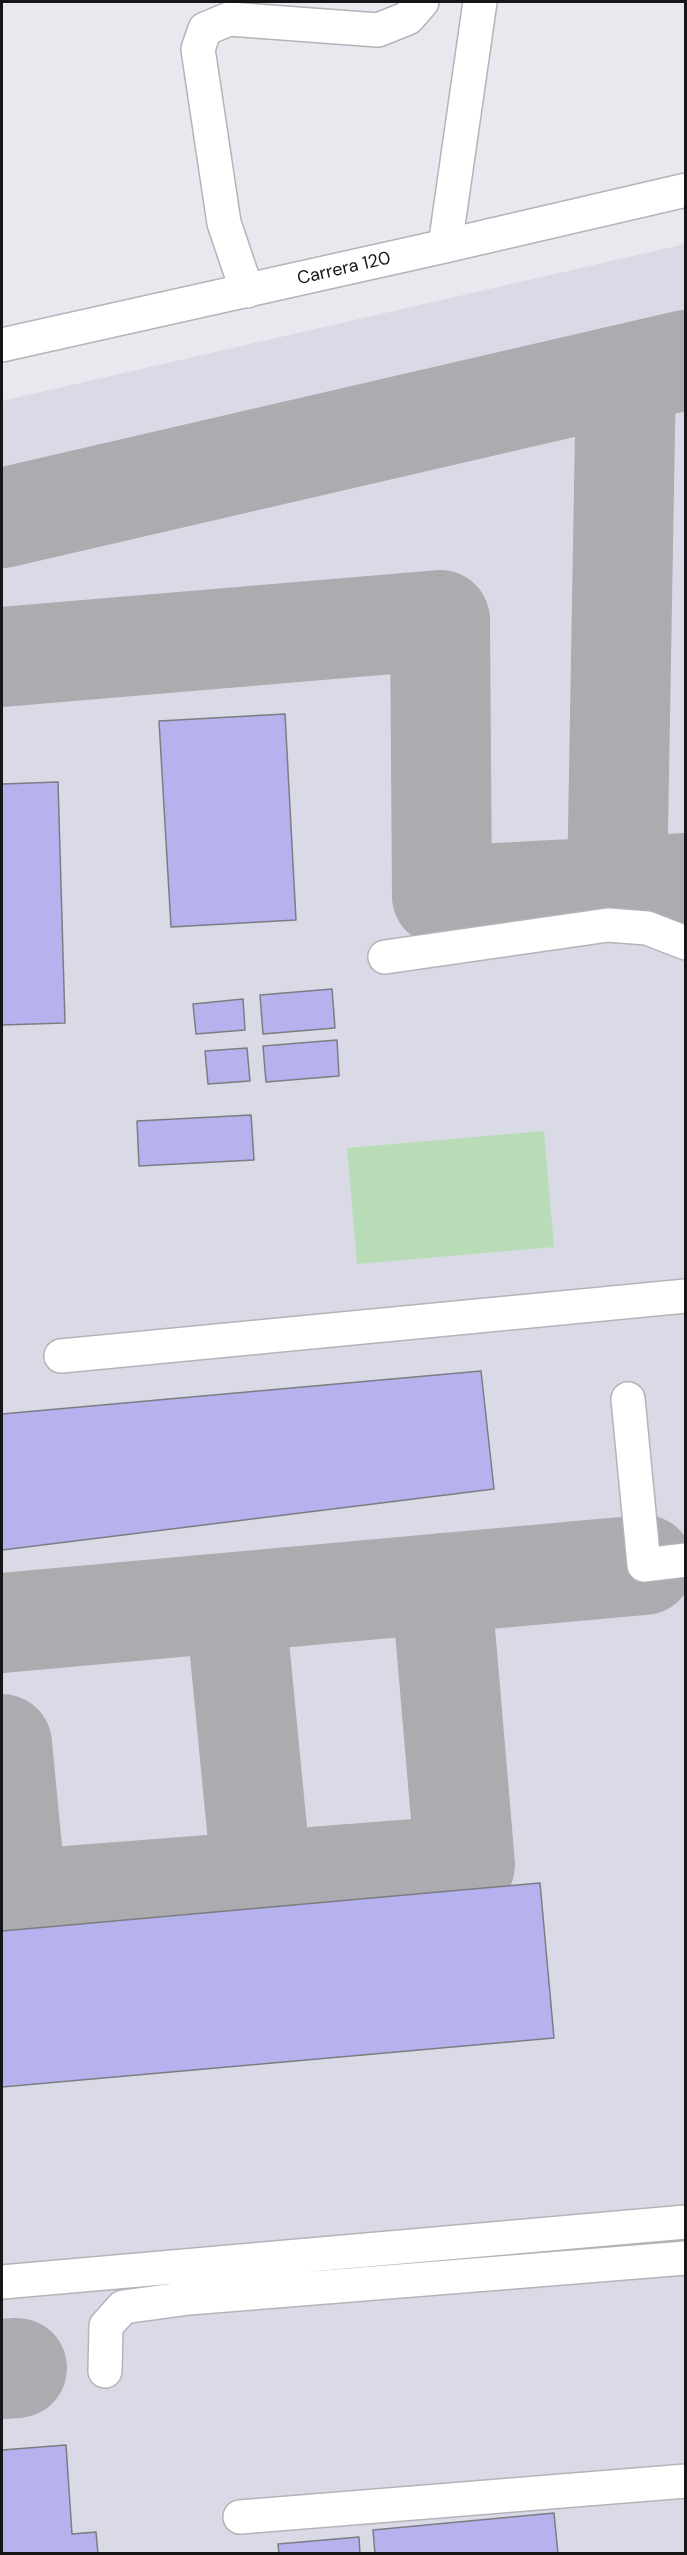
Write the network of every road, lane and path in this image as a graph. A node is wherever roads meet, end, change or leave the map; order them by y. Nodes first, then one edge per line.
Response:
1 (422, 2) edge
2 (480, 2) edge
3 (686, 190) edge
4 (445, 246) junction
5 (246, 291) junction
6 (2, 345) edge
7 (686, 943) edge
8 (385, 957) dead end
9 (686, 1296) edge
10 (61, 1356) dead end
11 (628, 1399) dead end
12 (686, 1560) edge
13 (686, 2222) edge
14 (686, 2258) edge
15 (2, 2282) edge
16 (105, 2371) dead end
17 (686, 2481) edge
18 (240, 2517) dead end

1 - 5 street
2 - 4 street
3 - 4 street, Carrera 120
4 - 5 street, Carrera 120
5 - 6 street, Carrera 120
7 - 8 street
9 - 10 street
11 - 12 street
13 - 15 street
14 - 16 street
17 - 18 street

